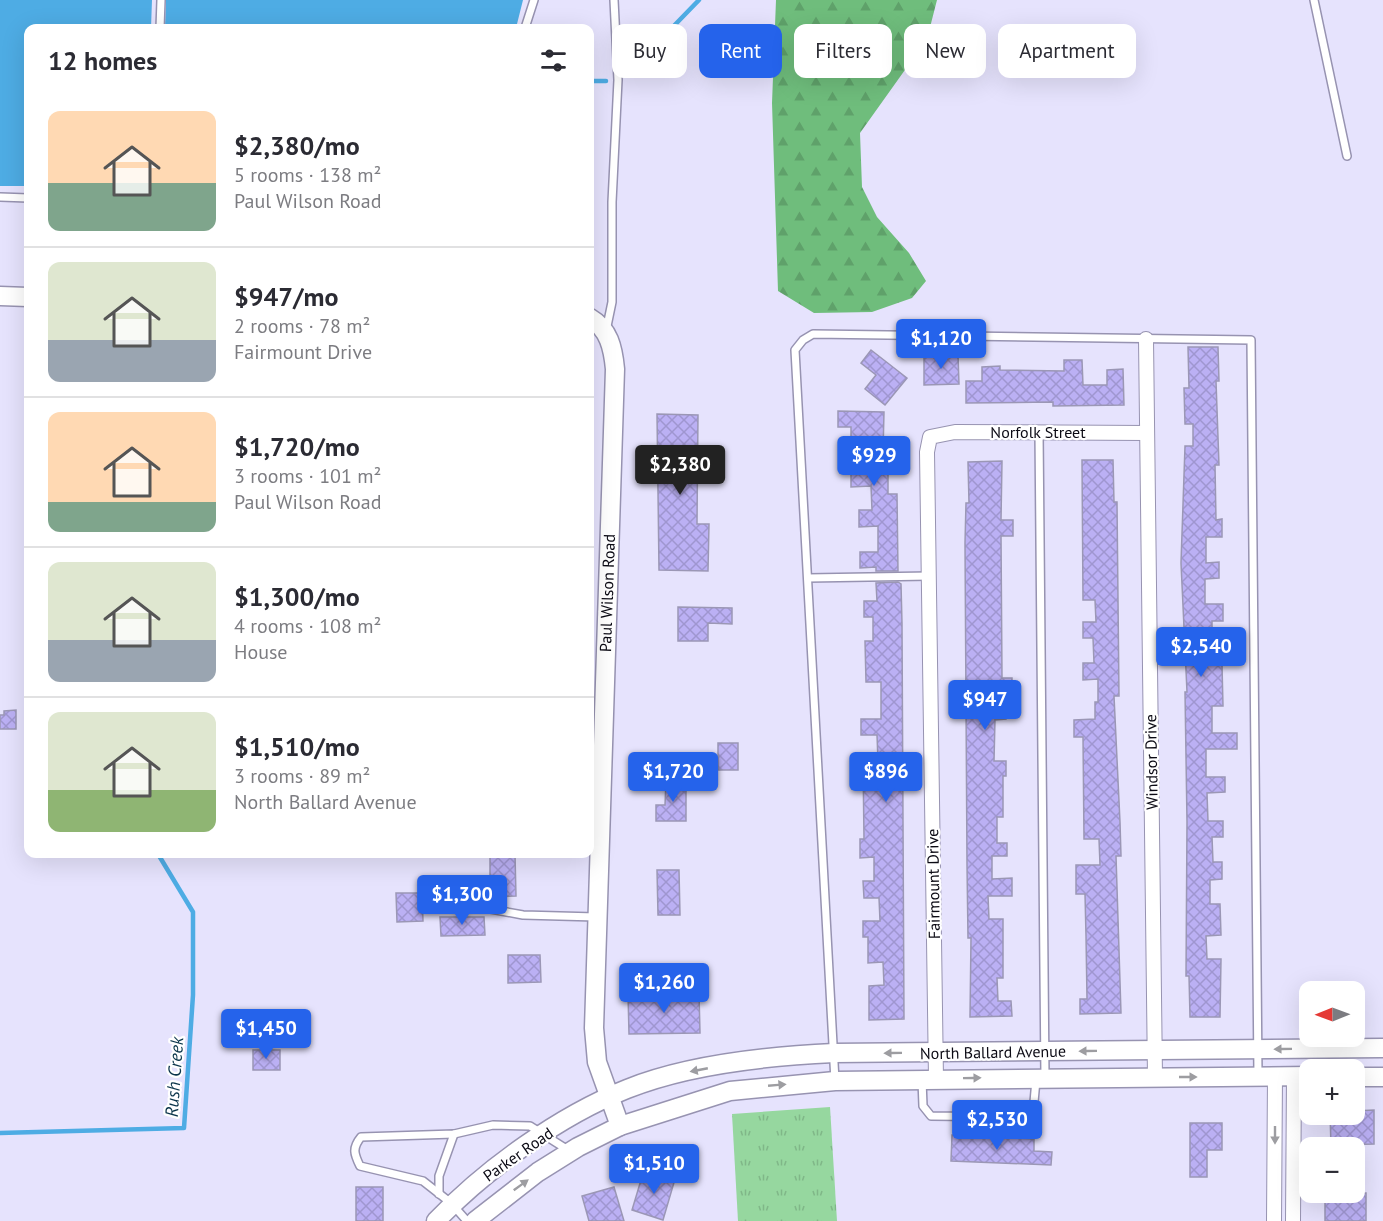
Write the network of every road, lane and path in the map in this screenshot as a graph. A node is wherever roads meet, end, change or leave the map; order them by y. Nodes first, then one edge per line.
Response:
1 (161, 0) edge
2 (534, 0) edge
3 (614, 0) edge
4 (1314, 0) edge
5 (160, 24) edge
6 (526, 24) edge
7 (1347, 156) dead end
8 (0, 197) edge
9 (24, 198) edge
10 (0, 296) edge
11 (24, 297) edge
12 (594, 322) edge
13 (605, 333) junction
14 (1146, 339) junction
15 (1039, 432) junction
16 (1146, 433) junction
17 (930, 437) joint
18 (930, 576) junction
19 (808, 579) junction
20 (594, 811) edge
21 (453, 902) dead end
22 (596, 917) junction
23 (1383, 1048) edge
24 (1257, 1049) junction
25 (1155, 1050) junction
26 (1045, 1051) junction
27 (834, 1053) junction
28 (935, 1053) junction
29 (1299, 1076) edge
30 (1041, 1077) junction
31 (1155, 1077) junction
32 (1267, 1077) junction
33 (1365, 1077) edge
34 (1383, 1077) edge
35 (929, 1079) junction
36 (835, 1081) junction
37 (608, 1097) junction
38 (1299, 1124) edge
39 (620, 1126) junction
40 (454, 1134) junction
41 (544, 1134) junction
42 (570, 1152) junction
43 (445, 1198) junction
44 (436, 1221) edge
45 (467, 1221) edge
46 (475, 1221) edge
47 (1274, 1221) edge
48 (1293, 1221) edge

1 - 5 lane
2 - 6 lane
3 - 13 lane
4 - 7 lane
8 - 9 lane
10 - 11 main road
12 - 13 main road, Paul Wilson Road
13 - 20 main road, Paul Wilson Road
14 - 16 street, Windsor Drive
14 - 19 lane
14 - 24 lane
15 - 16 street, Norfolk Street
15 - 17 street, Norfolk Street
15 - 26 lane
16 - 25 street, Windsor Drive
17 - 18 street, Fairmount Drive
18 - 19 lane
18 - 28 street, Fairmount Drive
19 - 27 lane
20 - 22 main road, Paul Wilson Road
21 - 22 lane
22 - 37 main road, Paul Wilson Road
23 -> 24 main road, North Ballard Avenue
24 - 25 main road, North Ballard Avenue
24 - 32 lane
25 -> 26 main road, North Ballard Avenue
25 - 31 street, Windsor Drive
26 - 28 main road, North Ballard Avenue
26 - 30 lane
28 -> 27 main road, North Ballard Avenue
27 - 36 lane
27 -> 37 main road, North Ballard Avenue
28 - 35 street, Fairmount Drive
29 - 32 main road, North Ballard Avenue
30 - 31 main road, North Ballard Avenue
35 -> 30 main road, North Ballard Avenue
30 - 35 lane
31 -> 32 main road, North Ballard Avenue
32 -> 47 street
33 - 34 main road
35 - 36 main road, North Ballard Avenue
39 -> 36 main road, North Ballard Avenue
37 - 39 main road, Paul Wilson Road
37 - 41 main road, Parker Road
38 - 48 street
39 - 42 main road, Parker Road
40 - 41 lane
40 - 43 lane
40 - 43 lane
41 - 42 lane
41 - 43 main road, Parker Road
46 -> 42 main road, Parker Road
43 - 44 main road, Parker Road
43 - 45 lane

